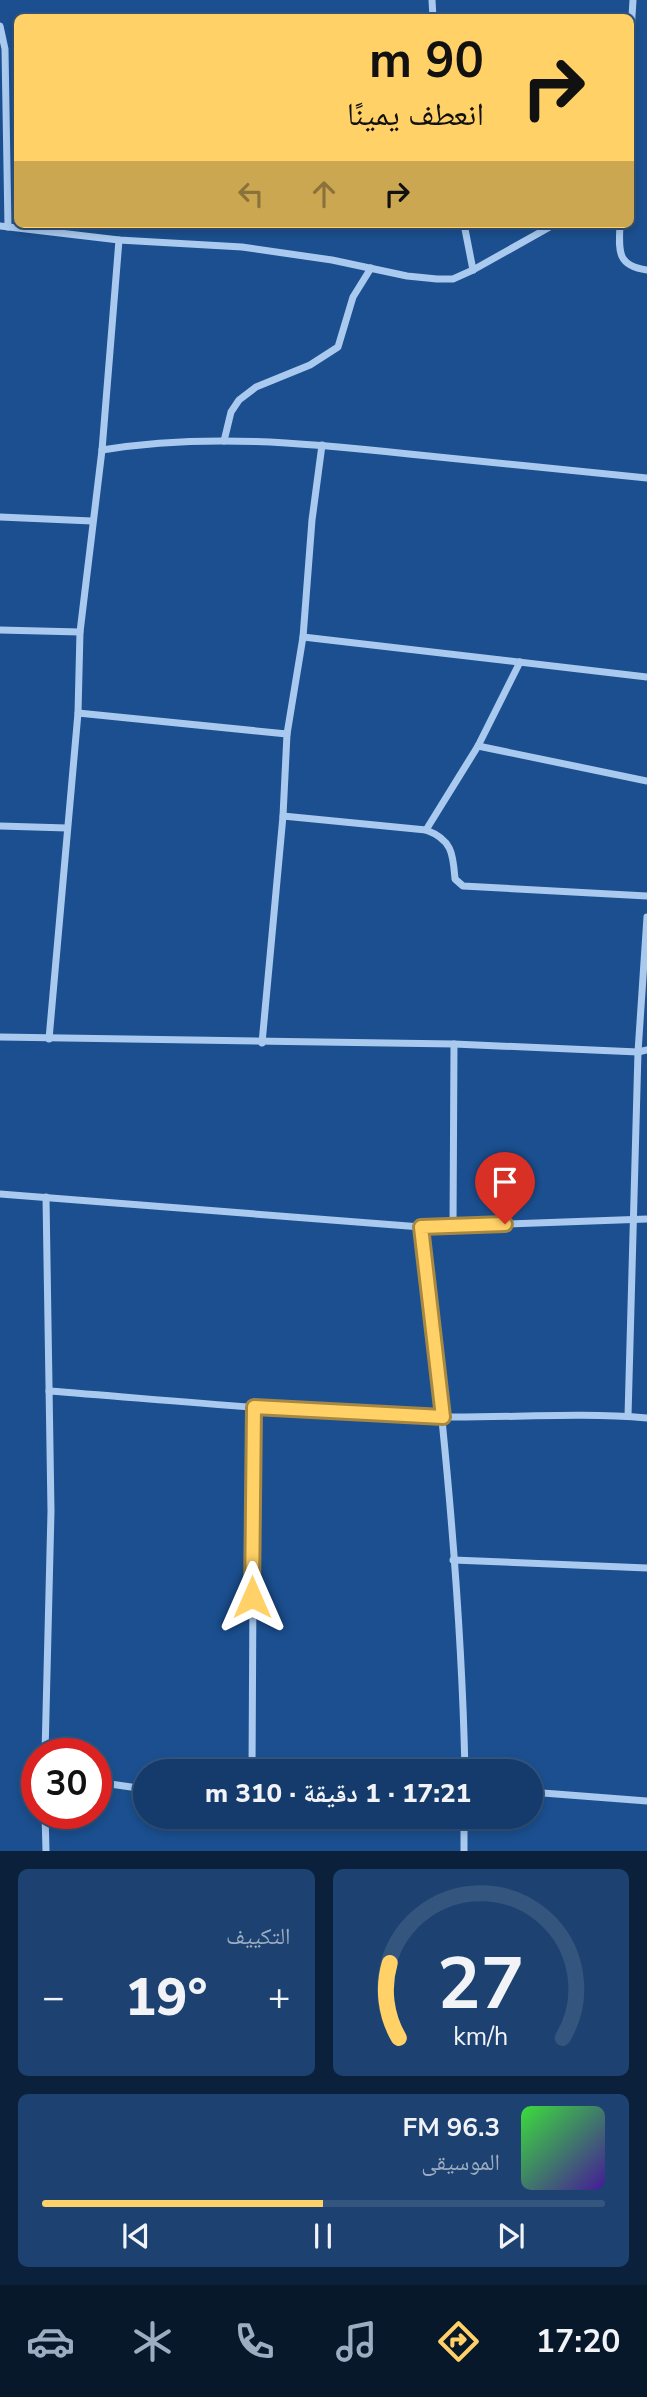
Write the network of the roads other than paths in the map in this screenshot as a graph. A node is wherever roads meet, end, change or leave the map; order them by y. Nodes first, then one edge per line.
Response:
1 (0, 26) edge
2 (4, 226) edge
3 (20, 228) edge
4 (465, 228) edge
5 (548, 228) edge
6 (620, 228) edge
7 (119, 240) junction
8 (371, 268) junction
9 (473, 270) junction
10 (647, 270) edge
11 (225, 441) junction
12 (322, 445) junction
13 (102, 450) junction
14 (647, 478) edge
15 (0, 517) edge
16 (92, 522) junction
17 (0, 630) edge
18 (80, 632) junction
19 (303, 637) junction
20 (520, 662) junction
21 (647, 677) edge
22 (78, 713) junction
23 (287, 734) junction
24 (478, 747) junction
25 (647, 781) edge
26 (283, 816) junction
27 (0, 826) edge
28 (67, 828) junction
29 (426, 831) junction
30 (647, 896) edge
31 (647, 917) edge
32 (0, 1037) edge
33 (49, 1039) junction
34 (262, 1043) junction
35 (454, 1044) junction
36 (647, 1050) edge
37 (638, 1052) junction
38 (0, 1194) edge
39 (46, 1197) junction
40 (633, 1219) junction
41 (647, 1219) edge
42 (453, 1226) junction
43 (421, 1227) junction
44 (49, 1391) junction
45 (254, 1407) junction
46 (628, 1416) junction
47 (443, 1417) junction
48 (647, 1418) edge
49 (453, 1560) junction
50 (647, 1568) edge
51 (46, 1738) edge
52 (252, 1759) edge
53 (465, 1759) edge
54 (112, 1784) edge
55 (133, 1787) edge
56 (543, 1793) edge
57 (647, 1801) edge
58 (45, 1829) edge
59 (464, 1829) edge
60 (46, 1851) edge
61 (464, 1851) edge

1 - 2 street
3 - 7 street
4 - 9 street
5 - 9 street
6 - 10 street
7 - 8 street
7 - 13 street
8 - 9 street
8 - 11 street
11 - 12 street
11 - 13 street
12 - 14 street
12 - 19 street
13 - 16 street
15 - 16 street
16 - 18 street
17 - 18 street
18 - 22 street
19 - 20 street
19 - 23 street
20 - 21 street
20 - 24 street
22 - 23 street
22 - 28 street
23 - 26 street
24 - 25 street
24 - 29 street
26 - 29 street
26 - 34 street
27 - 28 street
28 - 33 street
29 - 30 street
31 - 37 street
32 - 33 street
33 - 34 street
34 - 35 street
35 - 37 street
35 - 42 street
36 - 37 street
37 - 40 street
38 - 39 street
39 - 43 street
39 - 44 street
40 - 41 street
40 - 42 street
40 - 46 street
42 - 43 street
43 - 47 street
44 - 45 street
44 - 51 street
45 - 47 street
45 - 52 street
46 - 47 street
46 - 48 street
47 - 49 street
49 - 50 street
49 - 53 street
54 - 55 street
56 - 57 street
58 - 60 street
59 - 61 street

